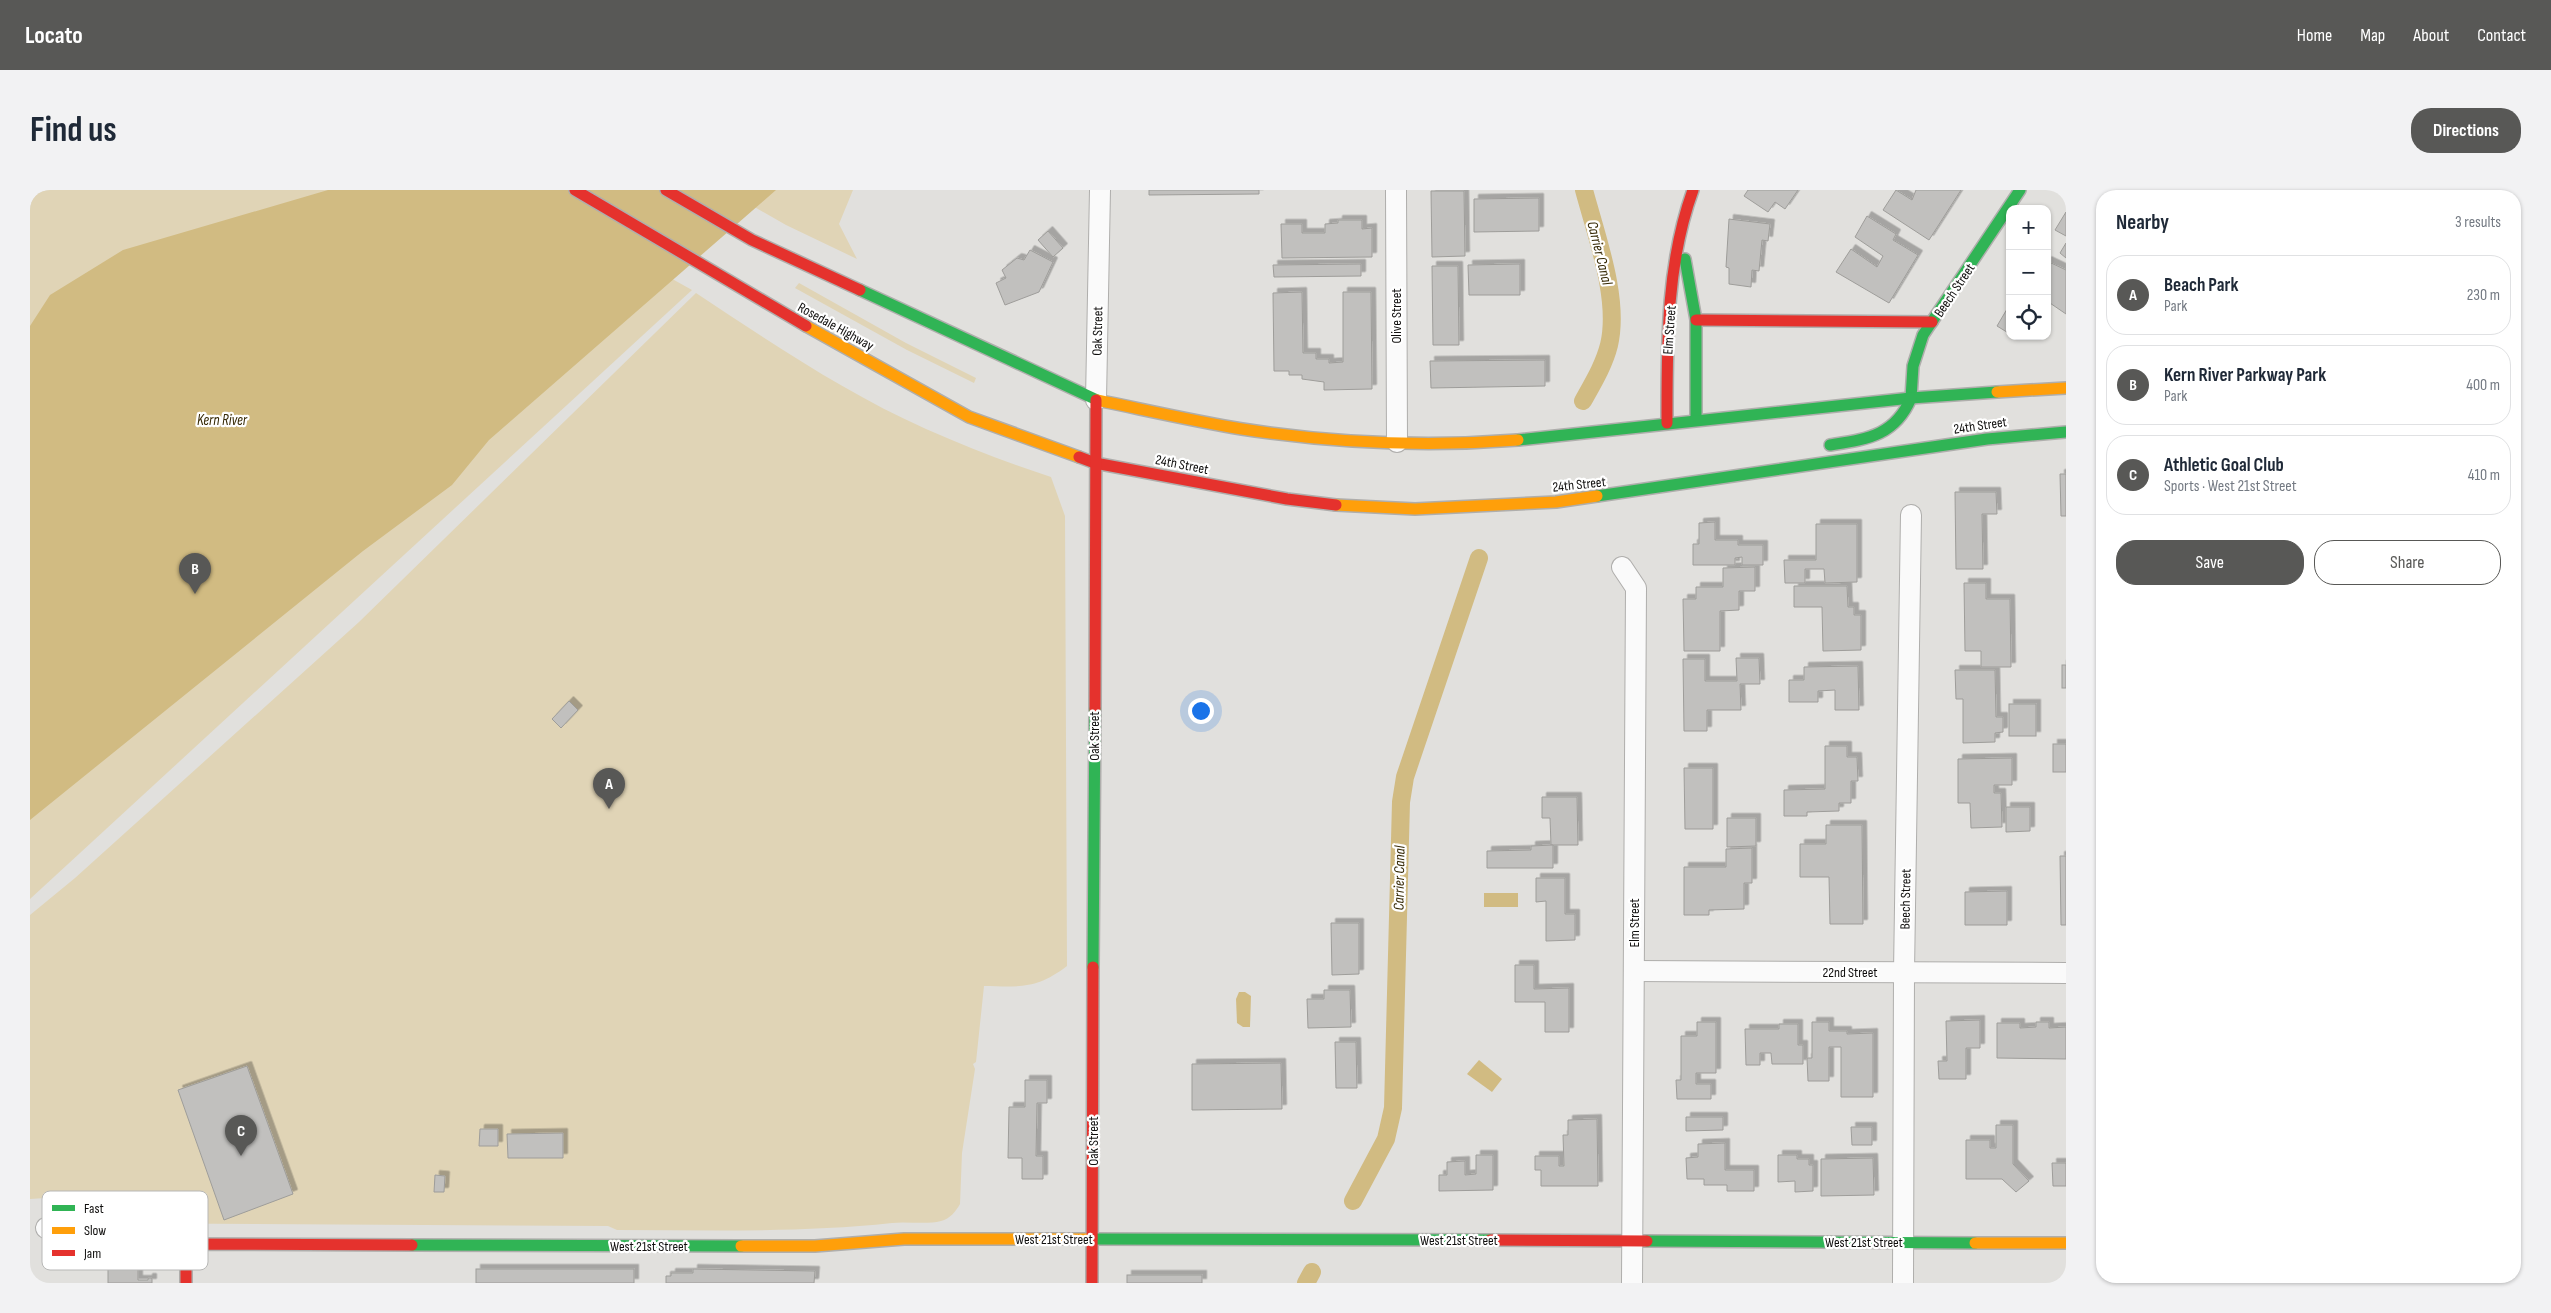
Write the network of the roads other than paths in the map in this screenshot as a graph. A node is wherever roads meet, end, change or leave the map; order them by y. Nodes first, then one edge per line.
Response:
1 (575, 190) edge
2 (666, 190) edge
3 (1100, 190) edge
4 (1396, 190) edge
5 (1693, 190) edge
6 (2020, 190) edge
7 (1681, 238) junction
8 (1696, 320) junction
9 (1932, 322) junction
10 (2066, 388) edge
11 (1911, 398) junction
12 (1096, 400) junction
13 (1696, 420) junction
14 (1667, 423) junction
15 (2066, 432) edge
16 (1397, 442) junction
17 (1095, 463) junction
18 (1784, 470) junction
19 (1911, 515) dead end
20 (1622, 567) dead end
21 (1634, 971) junction
22 (1904, 972) junction
23 (2066, 973) edge
24 (1092, 1239) junction
25 (1632, 1241) junction
26 (1903, 1242) junction
27 (2066, 1243) edge
28 (208, 1244) edge
29 (186, 1270) edge
30 (186, 1283) edge
31 (1092, 1283) edge
32 (1632, 1283) edge
33 (1902, 1283) edge

1 - 17 main road, Rosedale Highway
2 - 12 main road
3 - 12 street, Oak Street
4 - 16 street, Olive Street
5 - 7 main road, Elm Street
6 - 9 main road, Beech Street
7 - 8 main road, Elm Street
7 - 14 main road, Elm Street
8 - 9 main road
8 - 13 main road, Elm Street
9 - 11 main road, Beech Street
10 - 11 main road
11 - 13 main road
11 - 18 main road
12 - 16 main road
12 - 17 main road, Oak Street
13 - 14 main road
14 - 16 main road
15 - 18 main road, 24th Street
17 - 18 main road, 24th Street
17 - 24 main road, Oak Street
19 - 22 street, Beech Street
20 - 21 street, Elm Street
21 - 22 street, 22nd Street
21 - 25 street, Elm Street
22 - 23 street, 22nd Street
22 - 26 street, Beech Street
24 - 25 main road, West 21st Street
24 - 28 main road, West 21st Street
24 - 31 main road, Oak Street
25 - 26 main road, West 21st Street
25 - 32 street, Elm Street
26 - 27 main road, West 21st Street
26 - 33 street, Beech Street
29 - 30 main road

